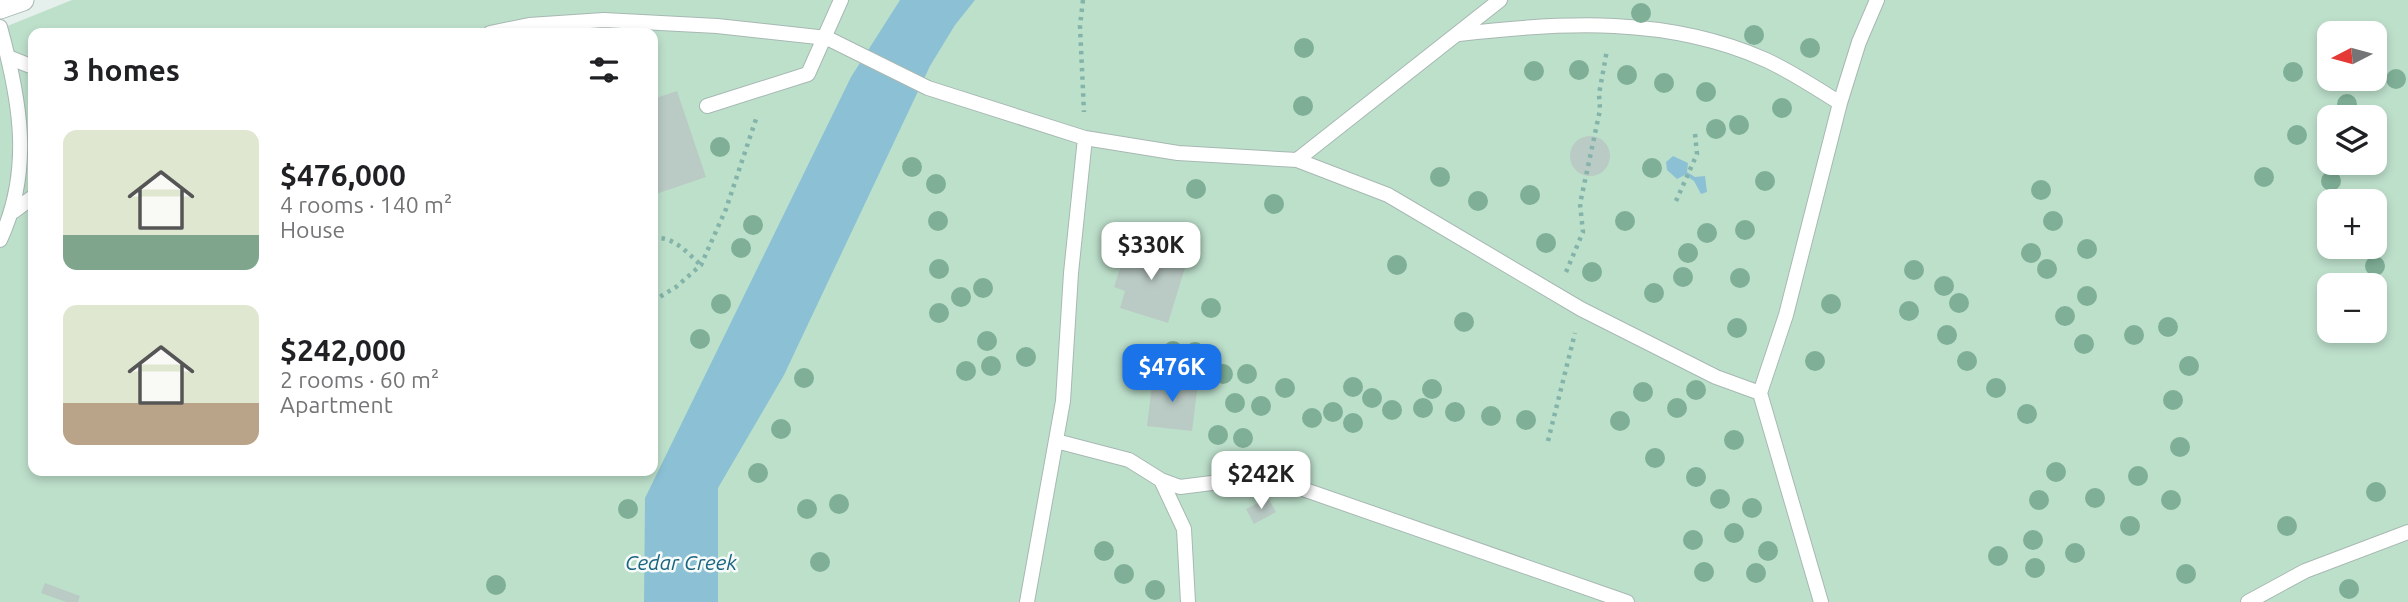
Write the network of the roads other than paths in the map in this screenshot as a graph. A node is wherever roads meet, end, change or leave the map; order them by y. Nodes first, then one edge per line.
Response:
1 (23, 0) edge
2 (841, 0) edge
3 (1500, 0) edge
4 (1877, 0) edge
5 (0, 8) edge
6 (0, 27) edge
7 (514, 28) edge
8 (1459, 34) junction
9 (827, 37) junction
10 (8, 57) junction
11 (28, 65) edge
12 (1840, 103) junction
13 (707, 106) dead end
14 (1085, 138) junction
15 (1297, 160) junction
16 (28, 201) edge
17 (14, 211) junction
18 (0, 240) edge
19 (1760, 393) junction
20 (1056, 441) junction
21 (1161, 480) junction
22 (2408, 532) edge
23 (1027, 602) edge
24 (1188, 602) edge
25 (1627, 602) edge
26 (1821, 602) edge
27 (2248, 602) edge

1 - 5 street
2 - 9 lane
3 - 8 lane
4 - 12 lane
6 - 10 lane
7 - 9 lane
8 - 12 lane
8 - 15 lane
9 - 13 lane
9 - 14 lane
10 - 11 lane
10 - 17 lane
12 - 19 lane
14 - 15 lane
14 - 20 lane
15 - 19 lane
16 - 17 lane
17 - 18 lane
19 - 26 lane
20 - 21 lane
20 - 23 lane
21 - 24 lane
21 - 25 lane
22 - 27 lane

